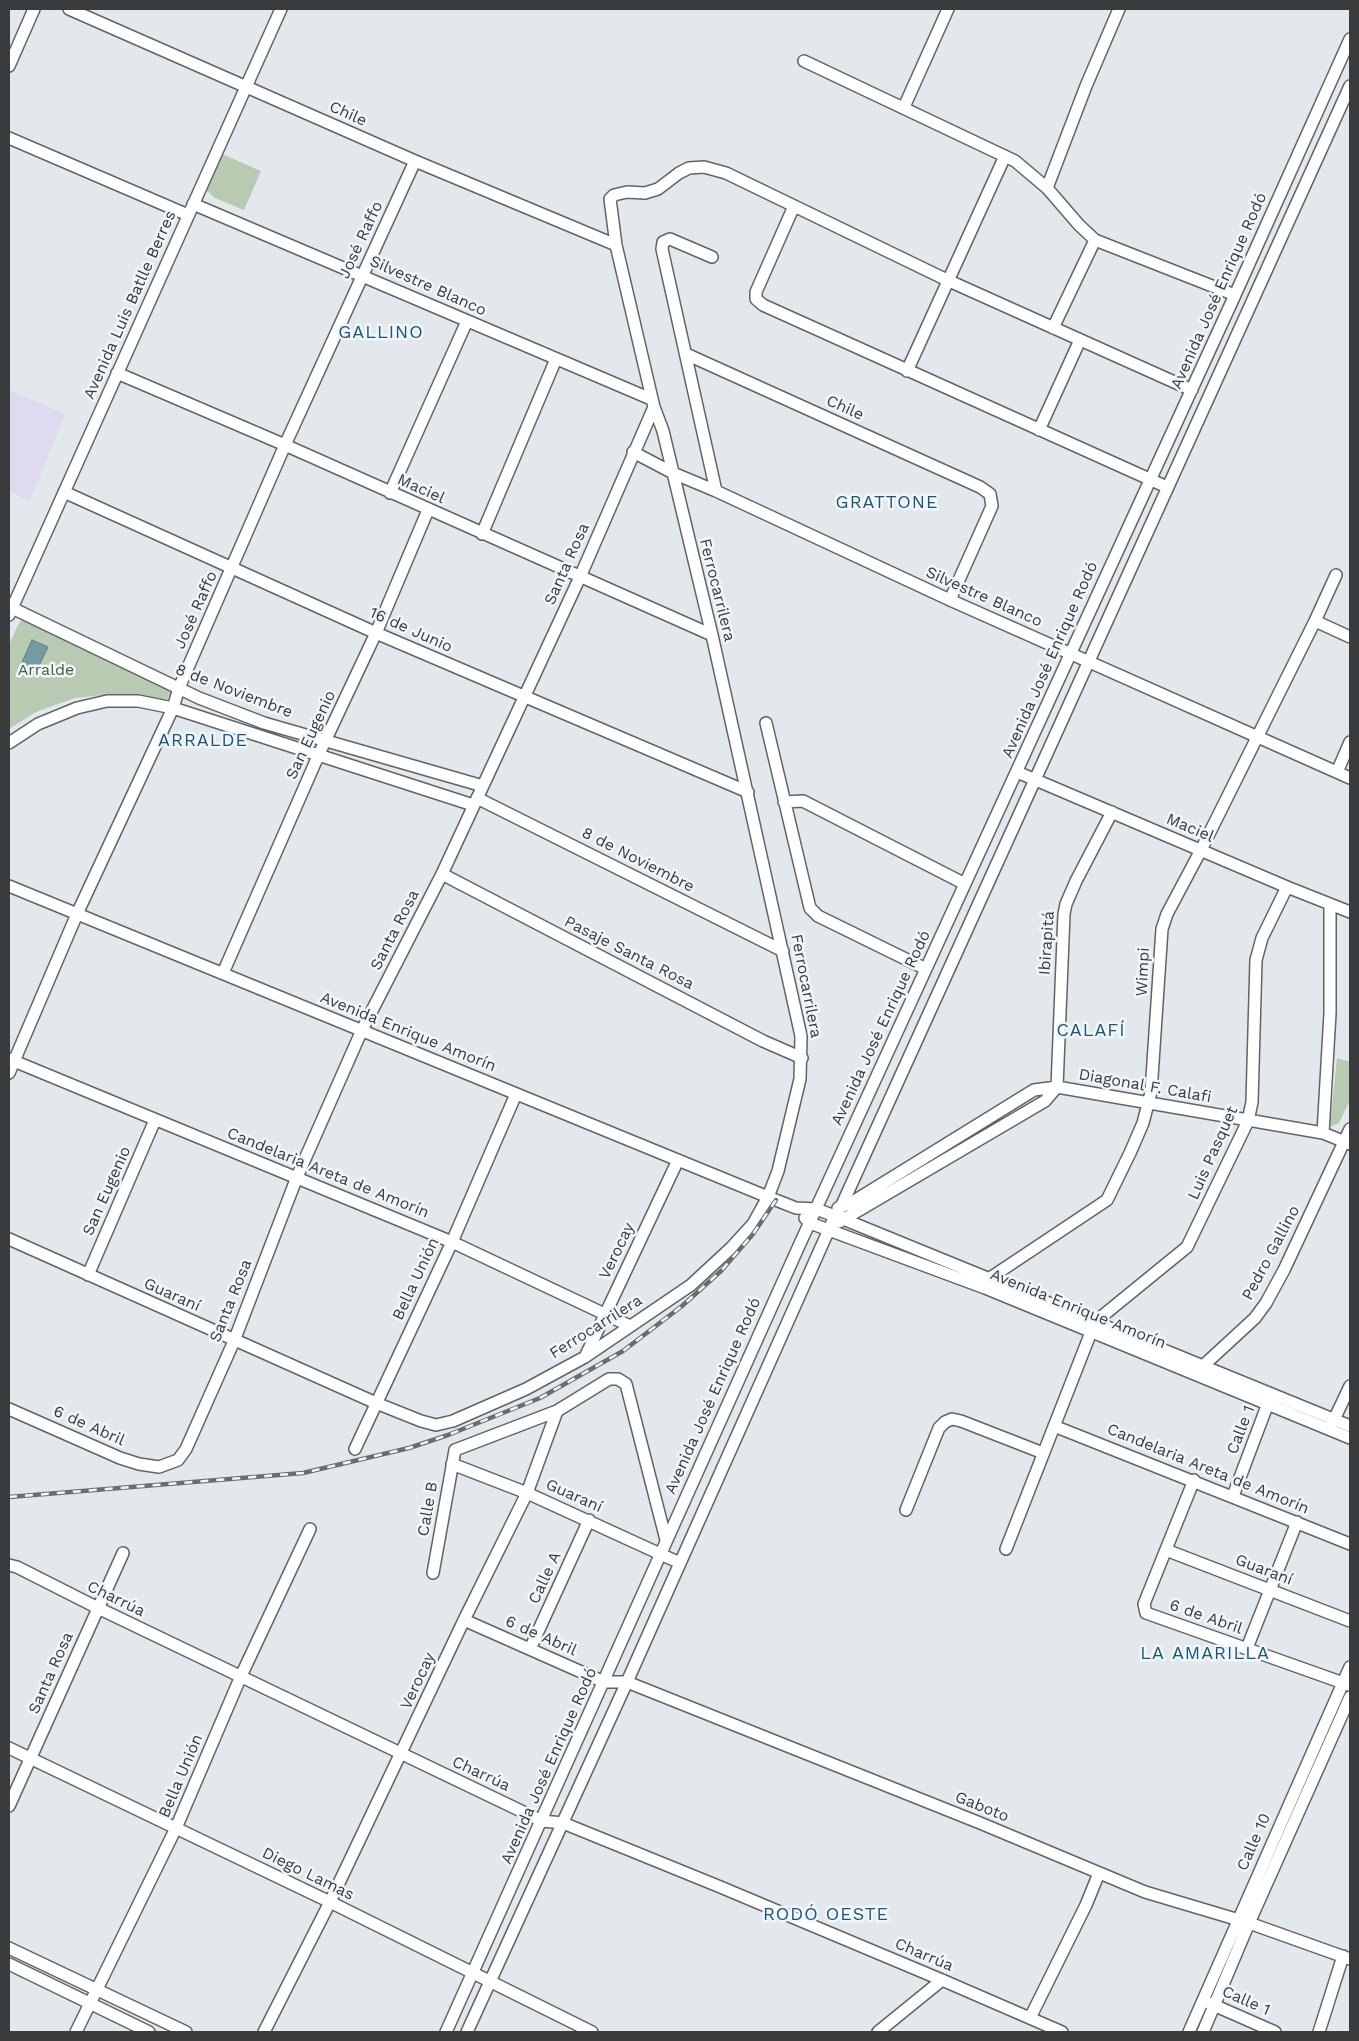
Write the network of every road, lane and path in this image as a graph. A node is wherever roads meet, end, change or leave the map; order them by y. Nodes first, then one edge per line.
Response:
1 (34, 9) edge
2 (69, 9) edge
3 (280, 9) edge
4 (948, 9) edge
5 (1119, 9) edge
6 (1350, 41) edge
7 (804, 61) dead end
8 (9, 66) edge
9 (1350, 86) edge
10 (246, 87) junction
11 (904, 107) junction
12 (9, 138) edge
13 (1005, 156) junction
14 (415, 161) junction
15 (1285, 185) junction
16 (1047, 188) junction
17 (1303, 191) junction
18 (794, 206) junction
19 (190, 210) junction
20 (1095, 240) junction
21 (616, 245) junction
22 (712, 257) dead end
23 (362, 275) junction
24 (948, 280) junction
25 (1235, 295) junction
26 (466, 321) junction
27 (1053, 328) junction
28 (1219, 331) junction
29 (1237, 337) junction
30 (1080, 340) junction
31 (686, 354) junction
32 (556, 359) junction
33 (907, 371) junction
34 (117, 373) junction
35 (1192, 390) junction
36 (652, 403) junction
37 (1039, 430) junction
38 (285, 445) junction
39 (633, 452) junction
40 (672, 473) junction
41 (1150, 479) junction
42 (1167, 487) junction
43 (716, 491) junction
44 (64, 492) junction
45 (390, 493) junction
46 (428, 510) junction
47 (482, 534) junction
48 (233, 568) junction
49 (1336, 575) dead end
50 (580, 577) junction
51 (950, 600) junction
52 (10, 612) edge
53 (1315, 621) junction
54 (376, 633) junction
55 (712, 635) junction
56 (1350, 637) edge
57 (1071, 653) junction
58 (1089, 661) junction
59 (179, 688) junction
60 (525, 697) junction
61 (173, 708) junction
62 (766, 723) dead end
63 (1257, 737) junction
64 (326, 741) junction
65 (1350, 742) edge
66 (9, 743) edge
67 (319, 754) junction
68 (1017, 772) junction
69 (1337, 772) junction
70 (1350, 778) edge
71 (1035, 780) junction
72 (483, 786) junction
73 (748, 792) junction
74 (475, 801) junction
75 (784, 802) junction
76 (1112, 812) junction
77 (1201, 850) junction
78 (442, 874) junction
79 (965, 884) junction
80 (9, 886) edge
81 (1287, 887) junction
82 (1330, 905) junction
83 (1350, 912) edge
84 (77, 914) junction
85 (783, 951) junction
86 (926, 969) junction
87 (223, 973) junction
88 (362, 1030) junction
89 (802, 1058) junction
90 (11, 1060) edge
91 (9, 1072) edge
92 (1057, 1087) junction
93 (516, 1094) junction
94 (1149, 1103) junction
95 (155, 1120) junction
96 (1248, 1121) junction
97 (1350, 1129) edge
98 (1323, 1133) junction
99 (1348, 1143) edge
100 (678, 1160) junction
101 (297, 1177) junction
102 (768, 1197) junction
103 (796, 1208) junction
104 (820, 1210) junction
105 (840, 1214) junction
106 (810, 1224) junction
107 (830, 1230) junction
108 (9, 1239) edge
109 (452, 1242) junction
110 (88, 1275) junction
111 (988, 1283) junction
112 (604, 1315) junction
113 (630, 1326) junction
114 (1093, 1327) junction
115 (234, 1341) junction
116 (585, 1356) junction
117 (1202, 1371) junction
118 (1350, 1386) edge
119 (1270, 1399) junction
120 (376, 1404) junction
121 (9, 1408) edge
122 (557, 1411) junction
123 (1332, 1425) junction
124 (1054, 1426) junction
125 (1350, 1426) edge
126 (1350, 1438) edge
127 (355, 1450) dead end
128 (1043, 1453) junction
129 (452, 1464) junction
130 (159, 1467) joint
131 (1194, 1480) junction
132 (527, 1493) junction
133 (1233, 1496) junction
134 (906, 1510) dead end
135 (589, 1520) junction
136 (1297, 1522) junction
137 (310, 1529) dead end
138 (666, 1540) junction
139 (1350, 1544) edge
140 (1006, 1549) dead end
141 (1166, 1550) junction
142 (660, 1553) junction
143 (123, 1554) dead end
144 (680, 1563) junction
145 (9, 1565) edge
146 (433, 1573) dead end
147 (1270, 1589) junction
148 (98, 1608) junction
149 (464, 1620) junction
150 (1350, 1622) edge
151 (1247, 1648) junction
152 (530, 1649) junction
153 (1350, 1667) edge
154 (242, 1676) junction
155 (604, 1682) junction
156 (627, 1682) junction
157 (1347, 1684) edge
158 (1350, 1697) edge
159 (9, 1748) edge
160 (401, 1754) junction
161 (30, 1759) junction
162 (9, 1806) edge
163 (542, 1821) junction
164 (563, 1823) junction
165 (176, 1828) junction
166 (1099, 1873) junction
167 (330, 1902) junction
168 (1237, 1920) junction
169 (1249, 1923) junction
170 (9, 1948) edge
171 (1347, 1957) edge
172 (9, 1964) edge
173 (474, 1974) junction
174 (942, 1980) junction
175 (491, 1981) junction
176 (98, 1991) junction
177 (1203, 2000) junction
178 (90, 2004) junction
179 (1214, 2005) junction
180 (1030, 2018) junction
181 (76, 2032) edge
182 (149, 2032) edge
183 (186, 2032) edge
184 (264, 2032) edge
185 (446, 2032) edge
186 (467, 2032) edge
187 (592, 2032) edge
188 (878, 2032) edge
189 (1062, 2032) edge
190 (1189, 2032) edge
191 (1203, 2032) edge
192 (1275, 2032) edge
193 (1319, 2032) edge

1 - 8 street
2 - 10 street, Chile
3 - 10 street, Avenida Luis Batlle Berres
4 - 11 street
5 - 16 street
6 - 15 street, Avenida José Enrique Rodó
7 - 11 street
9 - 17 street, Avenida José Enrique Rodó
10 - 14 street, Chile
10 - 19 street, Avenida Luis Batlle Berres
11 - 13 street
12 - 19 street, Silvestre Blanco
13 - 16 street
13 - 24 street
14 - 21 street, Chile
14 - 23 street, José Raffo
15 - 17 street
15 - 25 street, Avenida José Enrique Rodó
16 - 20 street
17 - 29 street, Avenida José Enrique Rodó
18 - 21 street, Ferrocarrilera
18 - 24 street
18 - 33 street
19 - 23 street, Silvestre Blanco
19 - 34 street, Avenida Luis Batlle Berres
20 - 25 street
20 - 27 street
21 - 36 street, Ferrocarrilera
22 - 31 street
23 - 26 street, Silvestre Blanco
23 - 38 street, José Raffo
24 - 27 street
24 - 33 street
25 - 28 street, Avenida José Enrique Rodó
26 - 32 street, Silvestre Blanco
26 - 45 street
27 - 30 street
28 - 29 street
28 - 35 street, Avenida José Enrique Rodó
29 - 42 street, Avenida José Enrique Rodó
30 - 35 street
30 - 37 street
31 - 43 street
31 - 51 street, Chile
32 - 36 street, Silvestre Blanco
32 - 47 street
33 - 37 street
34 - 38 street, Maciel
34 - 44 street, Avenida Luis Batlle Berres
35 - 41 street, Avenida José Enrique Rodó
36 - 39 street, Santa Rosa
36 - 40 street, Ferrocarrilera
37 - 41 street
38 - 45 street, Maciel
38 - 48 street, José Raffo
39 - 40 street, Silvestre Blanco
39 - 50 street, Santa Rosa
40 - 43 street, Silvestre Blanco
40 - 55 street, Ferrocarrilera
41 - 42 street
41 - 57 street, Avenida José Enrique Rodó
42 - 58 street, Avenida José Enrique Rodó
43 - 51 street, Silvestre Blanco
44 - 48 street, 16 de Junio
44 - 52 street, Avenida Luis Batlle Berres
45 - 46 street, Maciel
46 - 47 street, Maciel
46 - 54 street, San Eugenio
47 - 50 street, Maciel
48 - 54 street, 16 de Junio
48 - 59 street, José Raffo
49 - 53 street, Wimpi
50 - 55 street, Maciel
50 - 60 street, Santa Rosa
51 - 57 street, Silvestre Blanco
52 - 59 street, 8 de Noviembre
53 - 56 street
53 - 63 street, Wimpi
54 - 60 street, 16 de Junio
54 - 64 street, San Eugenio
55 - 73 street, Ferrocarrilera
57 - 58 street, Silvestre Blanco
57 - 68 street, Avenida José Enrique Rodó
58 - 63 street, Silvestre Blanco
58 - 71 street, Avenida José Enrique Rodó
59 - 61 street, José Raffo
59 - 64 street, 8 de Noviembre
60 - 72 street, Santa Rosa
60 - 73 street, 16 de Junio
61 - 66 street, 8 de Noviembre
61 - 67 street, 8 de Noviembre
61 - 84 street, José Raffo
62 - 75 street
63 - 69 street, Silvestre Blanco
63 - 77 street, Wimpi
64 - 67 street, San Eugenio
64 - 72 street, 8 de Noviembre
65 - 69 street
67 - 74 street, 8 de Noviembre
67 - 87 street, San Eugenio
68 - 71 street, Maciel
68 - 79 street, Avenida José Enrique Rodó
69 - 70 street, Silvestre Blanco
71 - 76 street, Maciel
71 - 105 street, Avenida José Enrique Rodó
72 - 74 street, Santa Rosa
73 - 85 street, Ferrocarrilera
74 - 78 street, Santa Rosa
74 - 85 street, 8 de Noviembre
75 - 79 street
75 - 86 street
76 - 77 street, Maciel
76 - 92 street, Ibirapitá
77 - 81 street, Maciel
77 - 94 street, Wimpi
78 - 88 street, Santa Rosa
78 - 89 street, Pasaje Santa Rosa
79 - 86 street, Avenida José Enrique Rodó
80 - 84 street, Avenida Enrique Amorín
81 - 82 street, Maciel
81 - 96 street, Luis Pasquet
82 - 83 street, Maciel
82 - 98 street
84 - 87 street, Avenida Enrique Amorín
84 - 90 street, José Raffo
85 - 89 street, Ferrocarrilera
86 - 104 street, Avenida José Enrique Rodó
87 - 88 street, Avenida Enrique Amorín
88 - 93 street, Avenida Enrique Amorín
88 - 101 street, Santa Rosa
89 - 102 street, Ferrocarrilera
90 - 91 street, José Raffo
90 - 95 street, Candelaria Areta de Amorín
92 - 94 street, Diagonal F. Calafi
92 - 105 street, Diagonal F. Calafi
93 - 100 street, Avenida Enrique Amorín
93 - 109 street, Bella Unión
94 - 96 street, Diagonal F. Calafi
94 - 111 street, Wimpi
95 - 101 street, Candelaria Areta de Amorín
95 - 110 street, San Eugenio
96 - 98 street, Diagonal F. Calafi
96 - 114 street, Luis Pasquet
97 - 99 street, Pedro Gallino
98 - 99 street, Diagonal F. Calafi
99 - 117 street, Pedro Gallino
100 - 102 street, Avenida Enrique Amorín
100 - 112 street, Verocay
101 - 109 street, Candelaria Areta de Amorín
101 - 115 street, Santa Rosa
102 - 103 street, Avenida Enrique Amorín
102 - 113 street, Ferrocarrilera
103 - 104 street, Avenida Enrique Amorín
103 - 106 street, Avenida Enrique Amorín
104 - 105 street, Avenida Enrique Amorín
104 - 106 street, Avenida José Enrique Rodó
105 - 107 street, Diagonal F. Calafi
105 - 111 street, Avenida Enrique Amorín
106 - 107 street, Avenida Enrique Amorín
106 - 138 street, Avenida José Enrique Rodó
107 - 111 street, Avenida Enrique Amorín
107 - 144 street
108 - 110 street, Guaraní
109 - 112 street, Candelaria Areta de Amorín
109 - 120 street, Bella Unión
110 - 115 street, Guaraní
111 - 114 street, Avenida Enrique Amorín
112 - 113 street, Candelaria Areta de Amorín
112 - 116 street, Verocay
113 - 116 street, Ferrocarrilera
114 - 117 street, Avenida Enrique Amorín
114 - 124 street
115 - 120 street, Guaraní
115 - 130 street, Santa Rosa
116 - 120 street, Ferrocarrilera
117 - 119 street, Avenida Enrique Amorín
118 - 123 street
119 - 123 street, Avenida Enrique Amorín
119 - 133 street, Calle 1
120 - 127 street, Bella Unión
121 - 130 street, 6 de Abril
122 - 129 street, Calle B
122 - 132 street, Verocay
122 - 138 street
123 - 125 street, Avenida Enrique Amorín
123 - 126 street, Avenida Enrique Amorín
124 - 128 street
124 - 131 street, Candelaria Areta de Amorín
128 - 134 street
128 - 140 street
129 - 132 street, Guaraní
129 - 146 street, Calle B
131 - 133 street, Candelaria Areta de Amorín
131 - 141 street
132 - 135 street, Guaraní
132 - 149 street, Verocay
133 - 136 street, Candelaria Areta de Amorín
135 - 142 street, Guaraní
135 - 152 street, Calle A
136 - 139 street, Candelaria Areta de Amorín
136 - 147 street
137 - 154 street, Bella Unión
138 - 142 street, Avenida José Enrique Rodó
141 - 147 street, Guaraní
141 - 151 street, 6 de Abril
142 - 144 street, Guaraní
142 - 155 street, Avenida José Enrique Rodó
143 - 148 street, Santa Rosa
144 - 156 street
145 - 148 street, Charrúa
147 - 150 street, Guaraní
147 - 151 street
148 - 154 street, Charrúa
148 - 161 street, Santa Rosa
149 - 152 street, 6 de Abril
149 - 160 street, Verocay
151 - 157 street, 6 de Abril
152 - 155 street, 6 de Abril
153 - 157 street, Calle 10
154 - 160 street, Charrúa
154 - 165 street, Bella Unión
155 - 156 street, Gaboto
155 - 163 street, Avenida José Enrique Rodó
156 - 164 street
156 - 166 street, Gaboto
157 - 168 street, Calle 10
158 - 169 street, Calle 10
159 - 161 street, Diego Lamas
160 - 163 street, Charrúa
160 - 167 street, Verocay
161 - 162 street, Santa Rosa
161 - 165 street, Diego Lamas
163 - 164 street, Charrúa
163 - 173 street, Avenida José Enrique Rodó
164 - 174 street, Charrúa
164 - 175 street
165 - 167 street, Diego Lamas
165 - 176 street, Bella Unión
166 - 168 street, Gaboto
166 - 180 street
167 - 173 street, Diego Lamas
167 - 184 street, Verocay
168 - 169 street, Gaboto
168 - 177 street, Calle 10
169 - 171 street, Gaboto
169 - 179 street, Calle 10
170 - 176 street
171 - 193 street
172 - 178 street
173 - 175 street, Diego Lamas
173 - 185 street, Avenida José Enrique Rodó
174 - 180 street, Charrúa
174 - 188 street
175 - 186 street
175 - 187 street, Diego Lamas
176 - 178 street, Bella Unión
176 - 183 street
177 - 179 street, Calle 1
177 - 190 street, Calle 10
178 - 181 street, Bella Unión
178 - 182 street
179 - 191 street, Calle 10
179 - 192 street, Calle 1
180 - 189 street, Charrúa

